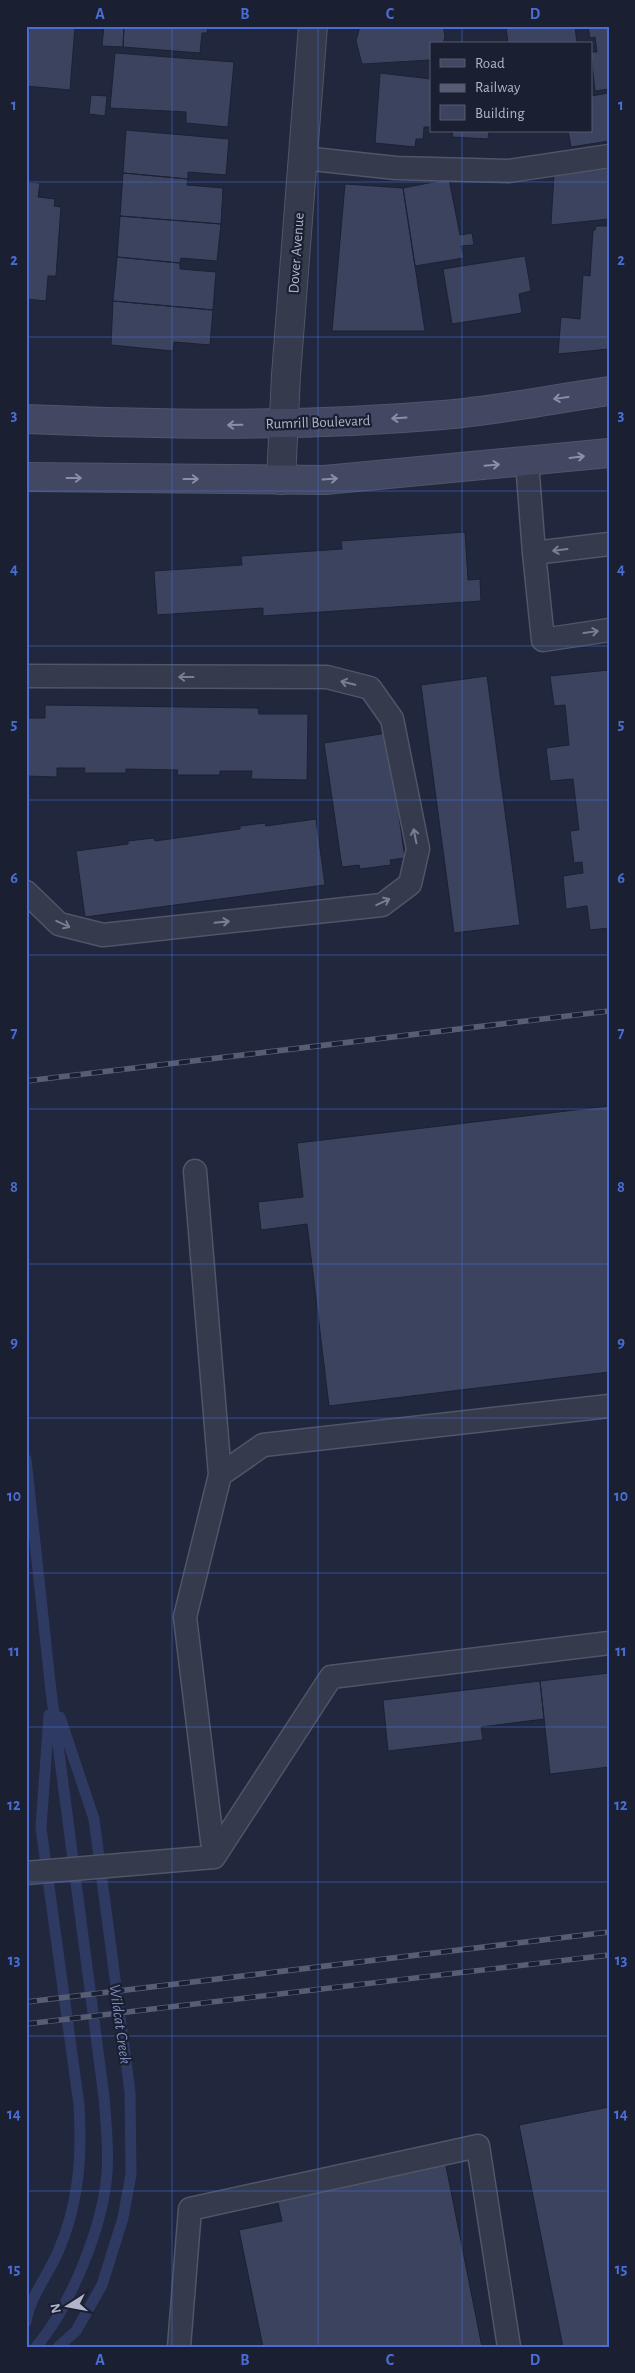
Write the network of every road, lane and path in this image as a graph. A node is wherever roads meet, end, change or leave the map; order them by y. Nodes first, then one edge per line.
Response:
1 (313, 26) edge
2 (609, 156) edge
3 (303, 158) junction
4 (609, 391) edge
5 (26, 419) edge
6 (284, 423) junction
7 (609, 453) edge
8 (527, 462) junction
9 (26, 477) edge
10 (281, 480) junction
11 (609, 544) edge
12 (534, 553) junction
13 (609, 630) edge
14 (26, 676) edge
15 (26, 892) edge
16 (195, 1171) dead end
17 (609, 1406) edge
18 (220, 1476) junction
19 (609, 1644) edge
20 (214, 1857) junction
21 (26, 1873) edge
22 (179, 2347) edge
23 (509, 2347) edge

1 - 3 street, Dover Avenue
2 - 3 lane
3 - 6 street, Dover Avenue
4 -> 6 main road, Rumrill Boulevard
6 -> 5 main road, Rumrill Boulevard
6 - 10 street, Dover Avenue
8 -> 7 main road
10 -> 8 main road
8 - 12 lane
9 -> 10 main road
11 -> 12 lane
12 -> 13 lane
15 -> 14 lane
16 - 18 lane
17 - 18 lane
18 - 20 lane
19 - 20 lane
20 - 21 lane
22 - 23 lane

